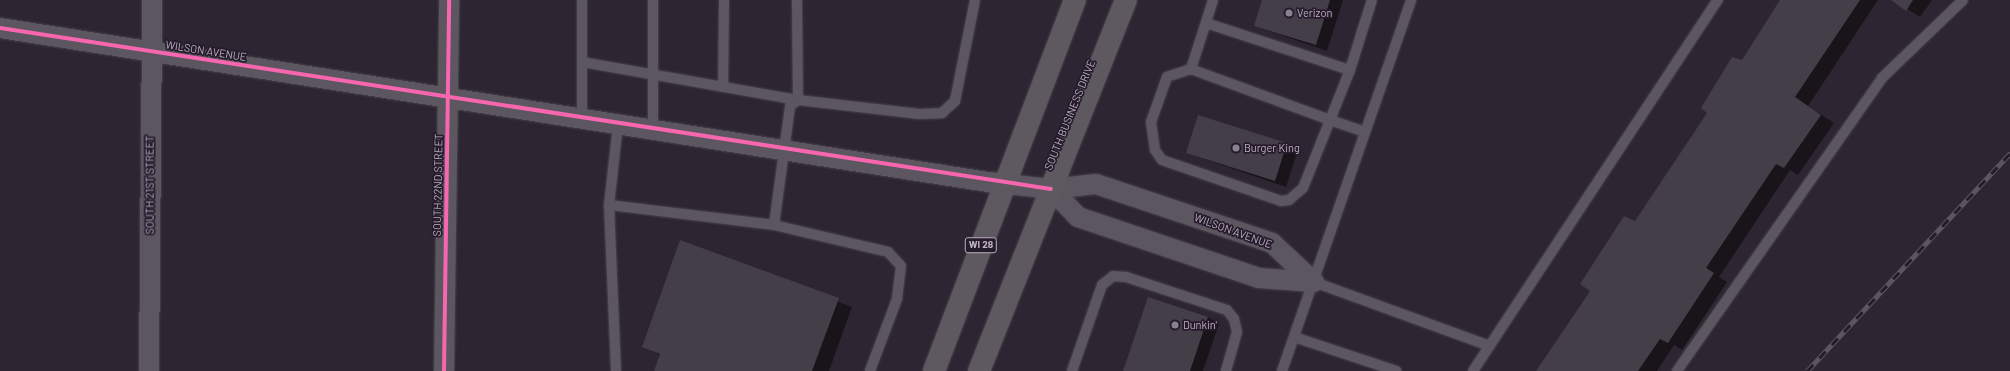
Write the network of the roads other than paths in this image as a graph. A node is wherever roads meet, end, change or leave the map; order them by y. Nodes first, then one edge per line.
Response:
1 (152, 0) edge
2 (449, 0) edge
3 (582, 0) edge
4 (653, 0) edge
5 (724, 0) edge
6 (797, 0) edge
7 (974, 0) edge
8 (1075, 0) edge
9 (1126, 0) edge
10 (1213, 0) edge
11 (1372, 0) edge
12 (1411, 0) edge
13 (1718, 0) edge
14 (1964, 0) edge
15 (1206, 23) junction
16 (0, 28) edge
17 (152, 52) junction
18 (582, 62) junction
19 (1191, 69) junction
20 (1350, 70) junction
21 (653, 74) junction
22 (723, 87) junction
23 (448, 99) junction
24 (798, 100) junction
25 (582, 120) junction
26 (1330, 120) junction
27 (618, 125) junction
28 (653, 130) junction
29 (1365, 132) junction
30 (783, 149) junction
31 (1005, 184) junction
32 (1051, 189) junction
33 (610, 205) junction
34 (774, 225) junction
35 (1314, 282) junction
36 (1294, 337) junction
37 (1490, 346) junction
38 (149, 371) edge
39 (444, 371) edge
40 (616, 371) edge
41 (870, 371) edge
42 (934, 371) edge
43 (980, 371) edge
44 (1073, 371) edge
45 (1226, 371) edge
46 (1282, 371) edge
47 (1396, 371) edge
48 (1473, 371) edge
49 (1677, 371) edge

1 - 17 street, SOUTH 21ST STREET
2 - 23 street, SOUTH 22ND STREET
3 - 18 lane
4 - 21 lane
5 - 22 lane
6 - 24 lane
7 - 24 lane
8 - 31 main road, WI 28
9 - 32 main road, SOUTH BUSINESS DRIVE
10 - 15 lane
11 - 20 lane
12 - 29 lane
13 - 37 lane
14 - 49 lane
15 - 19 lane
15 - 20 lane
16 - 17 street, WILSON AVENUE
17 - 23 street, WILSON AVENUE
17 - 38 street, SOUTH 21ST STREET
18 - 21 lane
18 - 25 lane
19 - 26 lane
19 - 26 lane
20 - 26 lane
21 - 22 lane
21 - 28 lane
22 - 24 lane
23 - 25 street, WILSON AVENUE
23 - 39 street, SOUTH 22ND STREET
24 - 30 lane
25 - 27 street, WILSON AVENUE
26 - 29 lane
27 - 28 street, WILSON AVENUE
27 - 33 lane
28 - 30 street, WILSON AVENUE
29 - 35 lane
30 - 31 street, WILSON AVENUE
30 - 34 lane
31 - 32 street, WILSON AVENUE
31 - 42 main road, WI 28
32 - 35 street
32 - 35 street, WILSON AVENUE
32 - 43 main road, SOUTH BUSINESS DRIVE
33 - 34 lane
33 - 40 lane
34 - 41 lane
35 - 36 lane
35 - 37 lane
36 - 46 lane
36 - 47 lane
37 - 48 lane
44 - 45 lane

